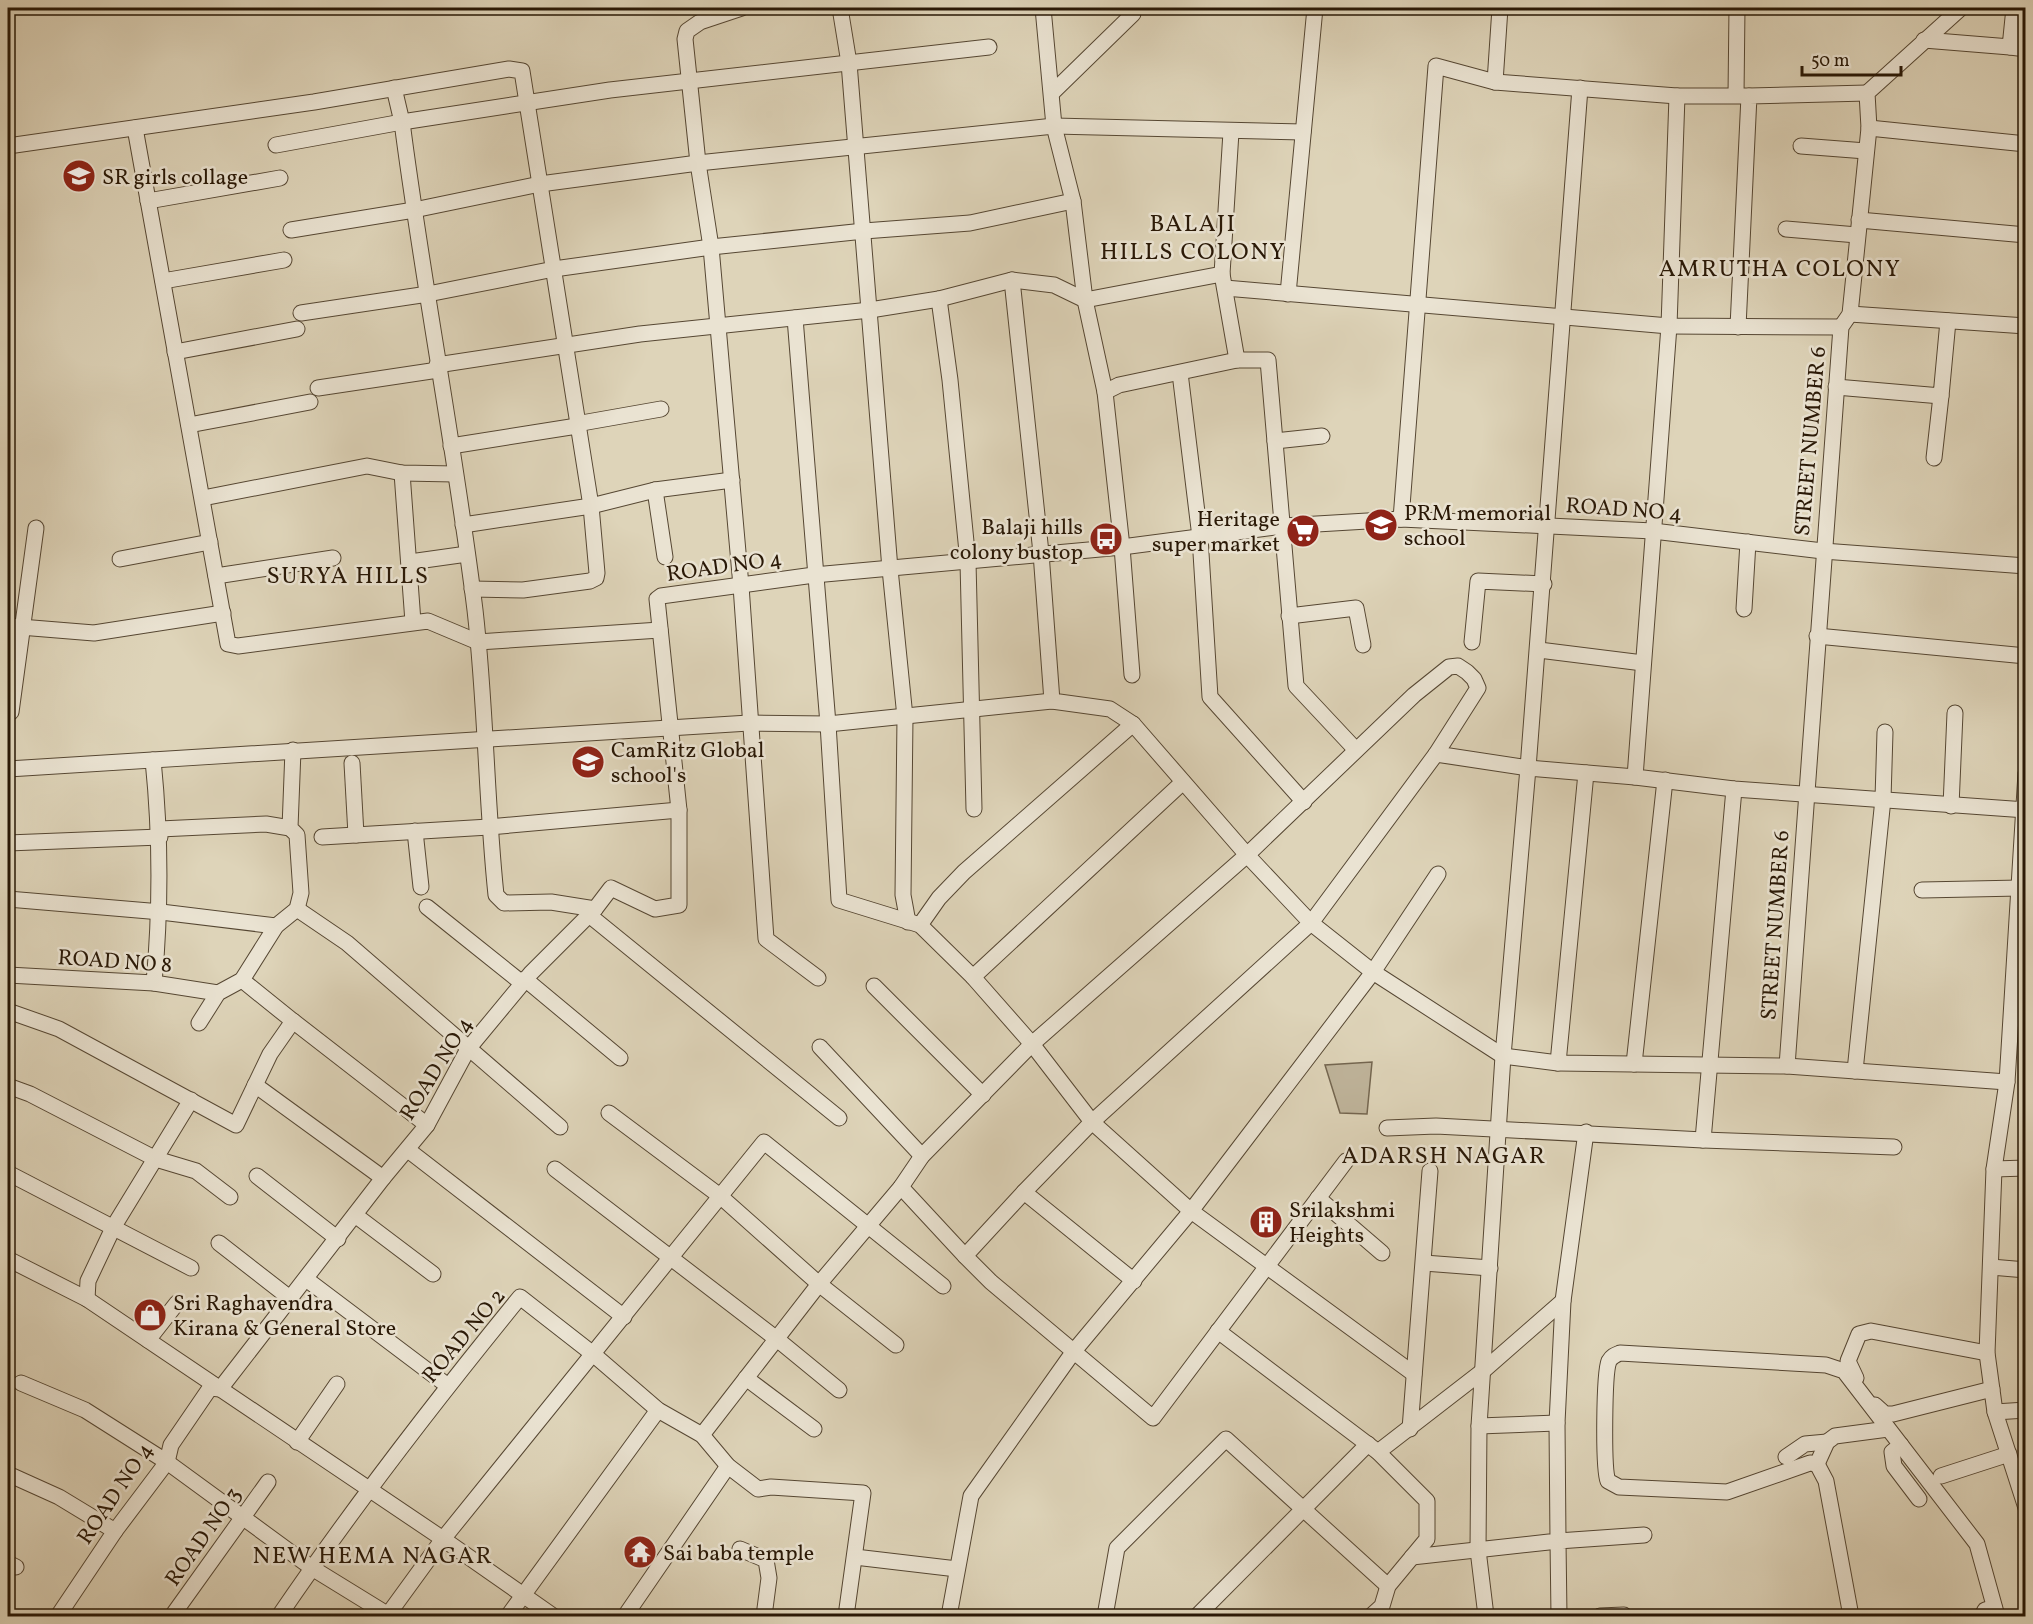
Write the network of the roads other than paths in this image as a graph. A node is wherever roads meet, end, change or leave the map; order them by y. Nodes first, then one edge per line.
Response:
1 (742, 8) edge
2 (840, 8) edge
3 (1043, 8) edge
4 (1124, 8) edge
5 (1315, 8) edge
6 (1500, 8) edge
7 (1737, 8) edge
8 (1961, 8) edge
9 (2014, 8) edge
10 (1924, 40) junction
11 (989, 47) dead end
12 (2018, 48) edge
13 (849, 63) junction
14 (1495, 82) junction
15 (690, 83) junction
16 (394, 88) junction
17 (1580, 88) junction
18 (1052, 93) junction
19 (1867, 93) junction
20 (1677, 96) junction
21 (1742, 96) junction
22 (526, 105) junction
23 (402, 122) junction
24 (1054, 126) junction
25 (135, 128) junction
26 (1869, 128) junction
27 (1231, 132) junction
28 (1303, 132) junction
29 (2025, 144) edge
30 (276, 145) dead end
31 (8, 146) edge
32 (856, 146) junction
33 (1801, 146) dead end
34 (1866, 152) junction
35 (698, 163) junction
36 (280, 178) dead end
37 (540, 184) junction
38 (148, 201) junction
39 (1073, 201) junction
40 (414, 210) junction
41 (1858, 228) junction
42 (1786, 229) dead end
43 (291, 230) dead end
44 (864, 231) junction
45 (2025, 235) edge
46 (711, 247) junction
47 (284, 260) dead end
48 (554, 268) junction
49 (1012, 280) junction
50 (163, 281) junction
51 (1223, 281) junction
52 (428, 294) junction
53 (1288, 294) junction
54 (939, 299) junction
55 (1085, 300) junction
56 (1416, 305) junction
57 (870, 310) junction
58 (301, 313) dead end
59 (1850, 314) junction
60 (1561, 316) junction
61 (795, 318) junction
62 (1948, 321) junction
63 (716, 325) junction
64 (1669, 326) junction
65 (2025, 326) edge
66 (1738, 327) junction
67 (1841, 327) junction
68 (297, 329) dead end
69 (566, 347) junction
70 (175, 352) junction
71 (1237, 360) junction
72 (437, 368) junction
73 (1180, 373) junction
74 (1836, 387) junction
75 (318, 388) dead end
76 (1105, 392) junction
77 (1941, 396) junction
78 (310, 402) dead end
79 (661, 409) dead end
80 (189, 425) junction
81 (577, 425) junction
82 (1322, 436) dead end
83 (1275, 441) junction
84 (451, 446) junction
85 (1934, 458) dead end
86 (402, 473) junction
87 (455, 474) junction
88 (732, 480) junction
89 (655, 490) junction
90 (203, 498) junction
91 (591, 506) junction
92 (1401, 519) junction
93 (463, 525) junction
94 (1548, 525) junction
95 (1282, 526) junction
96 (36, 528) dead end
97 (1653, 531) junction
98 (1200, 537) junction
99 (210, 542) junction
100 (1748, 542) junction
101 (1122, 547) junction
102 (1823, 551) junction
103 (1041, 553) junction
104 (467, 554) junction
105 (665, 557) dead end
106 (333, 558) dead end
107 (120, 559) dead end
108 (410, 562) junction
109 (968, 562) junction
110 (2025, 566) edge
111 (890, 569) junction
112 (216, 576) junction
113 (814, 576) junction
114 (1544, 584) junction
115 (741, 586) junction
116 (472, 589) junction
117 (1744, 609) dead end
118 (223, 613) junction
119 (1289, 616) junction
120 (413, 622) junction
121 (14, 627) edge
122 (660, 630) junction
123 (1817, 636) junction
124 (478, 642) junction
125 (1472, 642) dead end
126 (1364, 645) dead end
127 (1539, 650) junction
128 (2025, 656) edge
129 (1643, 663) junction
130 (1132, 675) dead end
131 (1052, 701) junction
132 (972, 709) junction
133 (11, 712) dead end
134 (1955, 713) dead end
135 (905, 717) junction
136 (750, 723) junction
137 (828, 724) junction
138 (1133, 724) junction
139 (672, 728) junction
140 (1885, 732) dead end
141 (487, 740) junction
142 (293, 750) junction
143 (1356, 750) junction
144 (1436, 754) junction
145 (153, 760) junction
146 (352, 763) dead end
147 (1528, 768) junction
148 (8, 770) edge
149 (1586, 773) junction
150 (2025, 773) edge
151 (1635, 777) junction
152 (1665, 780) junction
153 (1183, 782) junction
154 (1734, 789) junction
155 (1806, 793) junction
156 (1882, 799) junction
157 (1304, 802) junction
158 (1951, 806) junction
159 (974, 809) dead end
160 (680, 810) junction
161 (2024, 810) edge
162 (489, 827) junction
163 (290, 828) junction
164 (415, 831) junction
165 (160, 833) junction
166 (356, 835) junction
167 (322, 837) dead end
168 (8, 843) edge
169 (1247, 855) junction
170 (1438, 874) dead end
171 (421, 887) dead end
172 (2020, 888) junction
173 (1922, 890) dead end
174 (8, 899) edge
175 (428, 908) dead end
176 (297, 909) junction
177 (161, 912) junction
178 (592, 912) junction
179 (914, 923) junction
180 (1311, 923) junction
181 (276, 926) junction
182 (1373, 972) junction
183 (8, 975) edge
184 (973, 977) junction
185 (818, 978) dead end
186 (242, 980) junction
187 (524, 981) junction
188 (154, 983) junction
189 (874, 986) dead end
190 (218, 993) junction
191 (8, 1011) edge
192 (293, 1021) junction
193 (199, 1023) dead end
194 (1032, 1044) junction
195 (820, 1047) dead end
196 (468, 1049) junction
197 (2009, 1050) junction
198 (2025, 1051) edge
199 (1503, 1056) junction
200 (620, 1058) dead end
201 (1558, 1063) junction
202 (1634, 1064) junction
203 (1709, 1065) junction
204 (1787, 1066) junction
205 (1855, 1071) junction
206 (2007, 1082) junction
207 (255, 1085) junction
208 (8, 1086) edge
209 (983, 1095) junction
210 (191, 1100) junction
211 (609, 1113) dead end
212 (839, 1118) dead end
213 (1092, 1122) junction
214 (427, 1125) junction
215 (560, 1127) dead end
216 (1387, 1128) dead end
217 (1499, 1129) junction
218 (1586, 1132) junction
219 (1703, 1140) junction
220 (1894, 1147) dead end
221 (408, 1150) junction
222 (922, 1156) junction
223 (156, 1159) junction
224 (1346, 1161) dead end
225 (2025, 1168) edge
226 (555, 1169) dead end
227 (1994, 1169) junction
228 (1430, 1172) dead end
229 (8, 1173) edge
230 (256, 1176) dead end
231 (383, 1178) junction
232 (901, 1187) junction
233 (1024, 1192) junction
234 (720, 1196) junction
235 (230, 1197) dead end
236 (1318, 1197) junction
237 (1191, 1211) junction
238 (355, 1215) junction
239 (867, 1225) junction
240 (114, 1226) junction
241 (338, 1239) junction
242 (219, 1243) dead end
243 (1382, 1253) dead end
244 (965, 1256) junction
245 (672, 1257) junction
246 (8, 1259) edge
247 (1424, 1263) junction
248 (1266, 1267) junction
249 (1991, 1267) junction
250 (191, 1268) dead end
251 (1490, 1268) junction
252 (2025, 1270) edge
253 (433, 1275) dead end
254 (306, 1279) junction
255 (1134, 1281) junction
256 (819, 1284) junction
257 (943, 1286) dead end
258 (87, 1299) junction
259 (291, 1299) junction
260 (1563, 1301) junction
261 (177, 1303) dead end
262 (624, 1317) junction
263 (1218, 1331) junction
264 (148, 1340) junction
265 (778, 1340) junction
266 (896, 1345) dead end
267 (1074, 1351) junction
268 (1987, 1353) junction
269 (593, 1354) junction
270 (1484, 1370) junction
271 (1414, 1374) junction
272 (746, 1378) junction
273 (21, 1383) dead end
274 (337, 1384) dead end
275 (448, 1386) junction
276 (220, 1389) junction
277 (1992, 1389) junction
278 (839, 1390) dead end
279 (658, 1410) junction
280 (2025, 1410) edge
281 (1995, 1412) junction
282 (1557, 1423) junction
283 (1479, 1426) junction
284 (814, 1429) dead end
285 (1410, 1429) junction
286 (1888, 1429) junction
287 (702, 1435) junction
288 (297, 1442) junction
289 (1827, 1443) junction
290 (1901, 1445) junction
291 (1373, 1448) junction
292 (2009, 1454) junction
293 (1786, 1456) dead end
294 (167, 1462) junction
295 (1817, 1464) junction
296 (728, 1466) junction
297 (8, 1474) edge
298 (1941, 1476) dead end
299 (268, 1482) dead end
300 (2023, 1487) edge
301 (371, 1490) junction
302 (1918, 1499) dead end
303 (1304, 1509) junction
304 (2025, 1509) edge
305 (241, 1517) junction
306 (115, 1531) junction
307 (1644, 1535) dead end
308 (443, 1539) junction
309 (1558, 1541) junction
310 (740, 1549) dead end
311 (1478, 1550) junction
312 (855, 1557) junction
313 (1412, 1557) junction
314 (312, 1568) junction
315 (957, 1569) junction
316 (1388, 1586) junction
317 (524, 1595) junction
318 (1991, 1614) edge
319 (1624, 1615) dead end
320 (388, 1616) edge
321 (768, 1616) edge
322 (58, 1617) edge
323 (172, 1617) edge
324 (279, 1617) edge
325 (508, 1617) edge
326 (553, 1617) edge
327 (625, 1617) edge
328 (846, 1617) edge
329 (949, 1617) edge
330 (1105, 1617) edge
331 (1197, 1617) edge
332 (1371, 1617) edge
333 (1486, 1617) edge
334 (1559, 1617) edge
335 (1600, 1617) edge
336 (1851, 1617) edge

1 - 15 street
2 - 13 street
3 - 18 street
4 - 18 street
5 - 28 street
6 - 14 street
7 - 21 street
8 - 10 street
9 - 12 street
10 - 12 street
10 - 19 street
11 - 13 street
13 - 15 street
13 - 32 street
14 - 17 street
14 - 56 street
15 - 22 street
15 - 35 street
16 - 22 street
16 - 23 street
16 - 25 street
17 - 20 street
17 - 60 street
18 - 24 street
19 - 21 street
19 - 26 street
20 - 21 street
20 - 64 street
21 - 66 street
22 - 23 street
22 - 37 street
23 - 30 street
23 - 40 street
24 - 27 street
24 - 32 street
24 - 39 street
25 - 31 street
25 - 38 street
26 - 29 street
26 - 34 street
27 - 28 street
27 - 51 street
28 - 53 street
32 - 35 street
32 - 44 street
33 - 34 street
34 - 41 street
35 - 37 street
35 - 46 street
36 - 38 street
37 - 40 street
37 - 48 street
38 - 50 street
39 - 44 street
39 - 55 street
40 - 43 street
40 - 52 street
41 - 42 street
41 - 45 street
41 - 59 street
44 - 46 street
44 - 57 street
46 - 48 street
46 - 63 street
47 - 50 street
48 - 52 street
48 - 69 street
49 - 54 street
49 - 55 street
49 - 103 street
50 - 70 street
51 - 53 street, STREET NUMBER 6
51 - 55 street, STREET NUMBER 6
51 - 71 street
52 - 58 street
52 - 72 street
53 - 56 street, STREET NUMBER 6
54 - 57 street
54 - 109 street
55 - 76 street
56 - 60 street, STREET NUMBER 6
56 - 92 street
57 - 61 street
57 - 111 street
59 - 62 street
59 - 67 street
60 - 64 street, STREET NUMBER 6
60 - 94 street
61 - 63 street
61 - 113 street
62 - 65 street
62 - 77 street
63 - 69 street
63 - 88 street
64 - 66 street, STREET NUMBER 6
64 - 97 street
66 - 67 street, STREET NUMBER 6
67 - 74 street, STREET NUMBER 6
68 - 70 street
69 - 72 street
69 - 81 street
70 - 80 street
71 - 73 street
71 - 83 street
72 - 75 street
72 - 84 street
73 - 76 street
73 - 98 street
74 - 77 street
74 - 102 street, STREET NUMBER 6
76 - 101 street
77 - 85 street
78 - 80 street
79 - 81 street
80 - 90 street
81 - 84 street
81 - 91 street
82 - 83 street
83 - 95 street
84 - 87 street
86 - 87 street
86 - 90 street
86 - 108 street
87 - 93 street
88 - 89 street
88 - 115 street
89 - 91 street
89 - 105 street
90 - 99 street
91 - 93 street
91 - 116 street
92 - 94 street, ROAD NO 4
92 - 95 street, ROAD NO 4
93 - 104 street
94 - 97 street, ROAD NO 4
94 - 114 street
95 - 98 street, ROAD NO 4
95 - 119 street
96 - 121 street
97 - 100 street, ROAD NO 4
97 - 129 street
98 - 101 street, ROAD NO 4
98 - 157 street
99 - 107 street
99 - 112 street
100 - 102 street, ROAD NO 4
100 - 117 street
101 - 103 street, ROAD NO 4
101 - 130 street
102 - 110 street, ROAD NO 4
102 - 123 street, STREET NUMBER 6
103 - 109 street, ROAD NO 4
103 - 131 street
104 - 108 street
104 - 116 street
106 - 112 street
108 - 120 street
109 - 111 street, ROAD NO 4
109 - 132 street
111 - 113 street, ROAD NO 4
111 - 135 street
112 - 118 street
113 - 115 street, ROAD NO 4
113 - 137 street
114 - 125 street
114 - 127 street
115 - 122 street, ROAD NO 4
115 - 136 street
116 - 124 street
118 - 120 street
118 - 121 street
119 - 126 street
119 - 143 street
120 - 124 street
121 - 133 street
122 - 124 street
122 - 139 street, ROAD NO 4
123 - 128 street
123 - 155 street, STREET NUMBER 6
124 - 141 street
127 - 129 street
127 - 147 street
129 - 151 street
131 - 132 street
131 - 138 street
132 - 135 street
132 - 159 street
134 - 158 street
135 - 137 street
135 - 179 street
136 - 137 street
136 - 139 street
136 - 185 street
137 - 179 street
138 - 153 street
138 - 179 street
139 - 141 street
139 - 160 street, ROAD NO 4
140 - 156 street
141 - 142 street
141 - 162 street
142 - 145 street
142 - 163 street
143 - 144 street
143 - 157 street
144 - 147 street
144 - 180 street
145 - 148 street
145 - 165 street
146 - 166 street
147 - 149 street
147 - 199 street
149 - 151 street
149 - 201 street
150 - 161 street
151 - 152 street
152 - 154 street
152 - 202 street
153 - 169 street
153 - 184 street
154 - 155 street
154 - 203 street
155 - 156 street
155 - 204 street, STREET NUMBER 6
156 - 158 street
156 - 205 street
157 - 169 street
158 - 161 street
160 - 162 street
160 - 178 street, ROAD NO 4
161 - 172 street
162 - 164 street
162 - 178 street
163 - 165 street
163 - 176 street
164 - 166 street
164 - 171 street
165 - 168 street
165 - 177 street
166 - 167 street
169 - 180 street
169 - 194 street
170 - 182 street
172 - 173 street
172 - 197 street
174 - 177 street
175 - 187 street
176 - 181 street
176 - 196 street
177 - 181 street
177 - 188 street
178 - 187 street, ROAD NO 4
178 - 212 street
179 - 184 street
180 - 182 street
180 - 213 street
181 - 186 street
182 - 199 street
182 - 237 street
183 - 188 street, ROAD NO 8
184 - 194 street
186 - 190 street
186 - 192 street
187 - 196 street, ROAD NO 4
187 - 200 street
188 - 190 street, ROAD NO 8
189 - 209 street
190 - 193 street
191 - 210 street
192 - 207 street
192 - 214 street
194 - 209 street
194 - 213 street
195 - 222 street
196 - 214 street, ROAD NO 4
196 - 215 street
197 - 198 street
197 - 206 street
199 - 201 street
199 - 217 street
201 - 202 street
202 - 203 street
203 - 204 street
203 - 219 street
204 - 205 street
205 - 206 street
206 - 227 street
207 - 210 street
207 - 231 street
208 - 223 street
209 - 222 street
210 - 223 street
211 - 234 street
213 - 233 street
213 - 237 street
214 - 221 street, ROAD NO 4
216 - 217 street
217 - 218 street
217 - 251 street
218 - 219 street
218 - 260 street
219 - 220 street
221 - 231 street, ROAD NO 4
221 - 262 street
222 - 232 street
223 - 235 street
223 - 240 street
224 - 236 street
225 - 227 street
226 - 245 street
227 - 249 street
228 - 247 street
229 - 240 street
230 - 241 street
231 - 238 street, ROAD NO 4
232 - 239 street
232 - 244 street
233 - 244 street
233 - 255 street
234 - 239 street
234 - 245 street
234 - 256 street
236 - 243 street
236 - 248 street
237 - 248 street
237 - 255 street
238 - 241 street, ROAD NO 4
238 - 253 street
239 - 256 street
239 - 257 street
240 - 250 street
240 - 258 street
241 - 254 street, ROAD NO 4
242 - 259 street
244 - 267 street
245 - 262 street
245 - 265 street
246 - 258 street
247 - 251 street
247 - 271 street
248 - 263 street
248 - 271 street
249 - 252 street
249 - 268 street
251 - 270 street
254 - 259 street, ROAD NO 4
254 - 275 street
255 - 267 street
256 - 265 street
256 - 266 street
258 - 264 street
259 - 276 street, ROAD NO 4
260 - 270 street
260 - 282 street
261 - 264 street
262 - 269 street
263 - 267 street
263 - 291 street
264 - 276 street
265 - 272 street
265 - 278 street
267 - 315 street
268 - 277 street
268 - 277 street
269 - 275 street, ROAD NO 2
269 - 279 street, ROAD NO 2
269 - 308 street
270 - 283 street
270 - 285 street
271 - 285 street
272 - 284 street
272 - 287 street
273 - 294 street
274 - 288 street
275 - 301 street, ROAD NO 2
276 - 288 street
276 - 294 street, ROAD NO 4
277 - 281 street
279 - 287 street, ROAD NO 2
279 - 317 street
280 - 281 street
281 - 292 street
282 - 283 street
282 - 309 street
283 - 311 street
285 - 291 street
286 - 289 street
286 - 290 street
286 - 295 street
287 - 296 street, ROAD NO 2
288 - 301 street
289 - 293 street
289 - 295 street
290 - 302 street
290 - 318 street
291 - 303 street
291 - 313 street
292 - 298 street
292 - 300 street
294 - 305 street
294 - 306 street, ROAD NO 4
295 - 336 street
296 - 312 street, ROAD NO 2
296 - 327 street
297 - 306 street
299 - 305 street, ROAD NO 3
300 - 304 street
301 - 308 street
301 - 314 street, ROAD NO 2
303 - 316 street
303 - 330 street
303 - 331 street
305 - 314 street
305 - 323 street, ROAD NO 3
306 - 322 street, ROAD NO 4
307 - 309 street
308 - 317 street
308 - 320 street
309 - 311 street
309 - 334 street
310 - 321 street
311 - 313 street
311 - 333 street
312 - 315 street
312 - 328 street
313 - 316 street
314 - 320 street
314 - 324 street, ROAD NO 2
315 - 329 street
316 - 332 street
317 - 325 street
317 - 326 street
319 - 335 street

